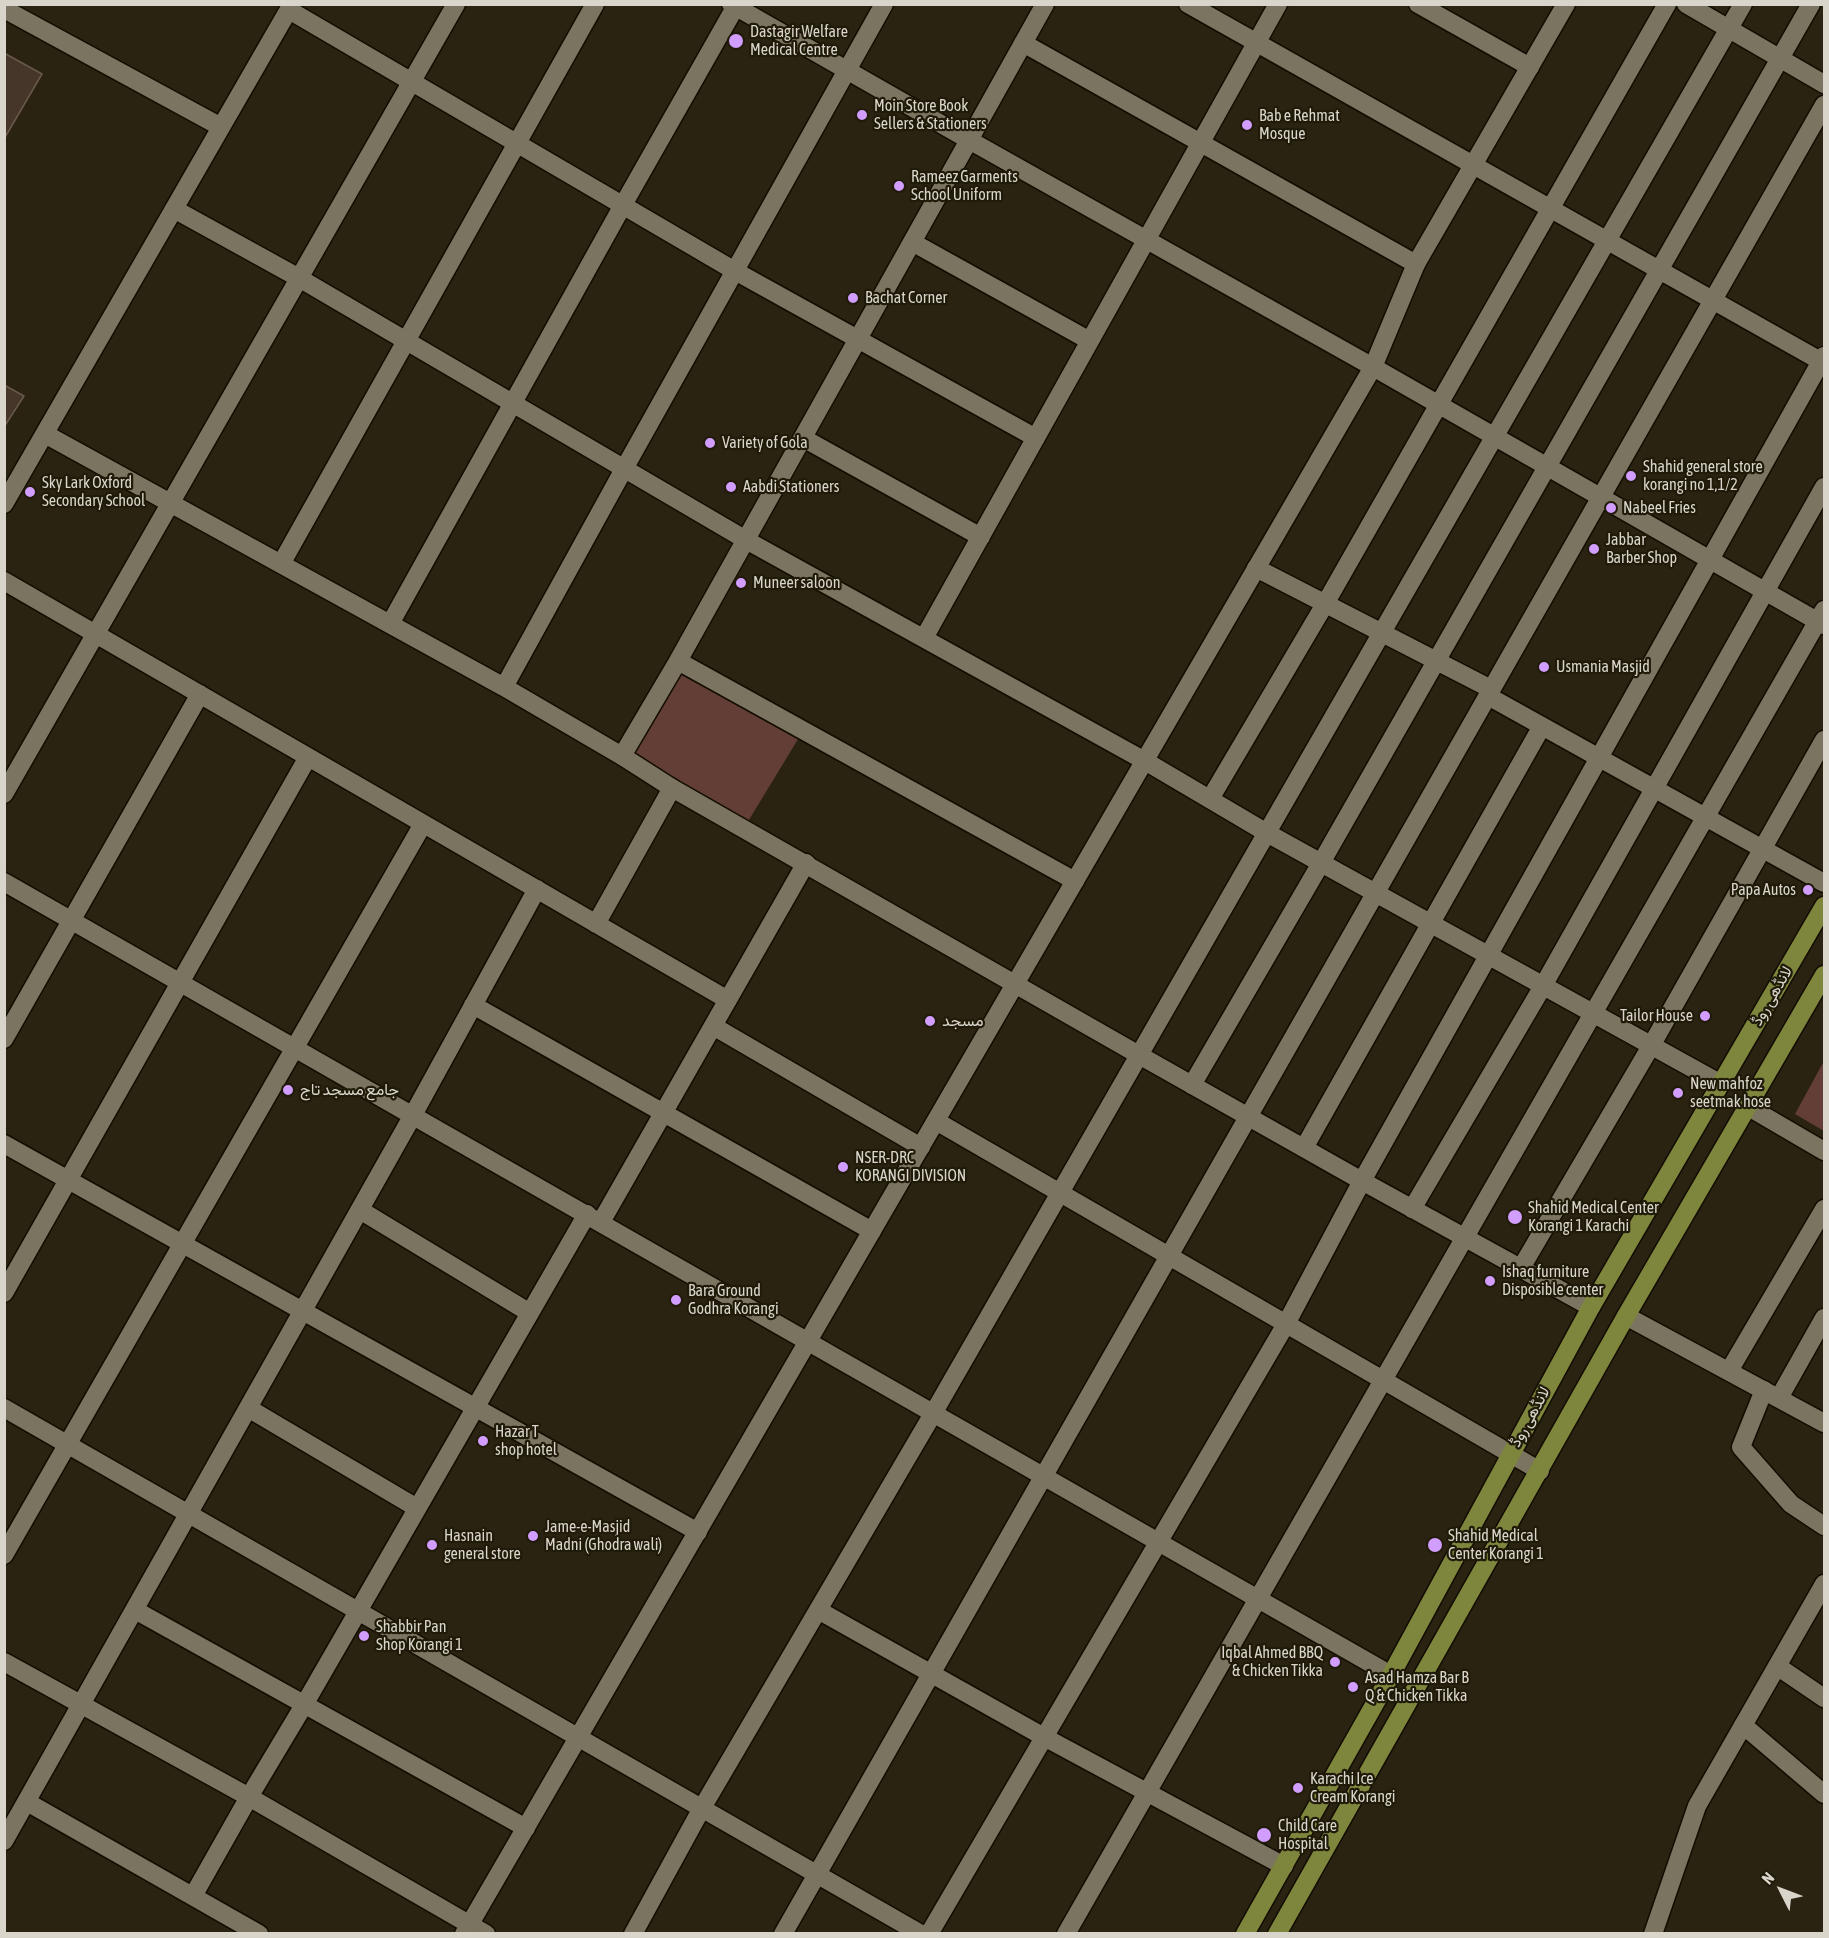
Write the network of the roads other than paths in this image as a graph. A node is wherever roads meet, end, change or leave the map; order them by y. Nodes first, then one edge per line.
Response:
1 (456, 4) edge
2 (595, 4) edge
3 (884, 4) edge
4 (1045, 4) edge
5 (1188, 4) edge
6 (1278, 4) edge
7 (1418, 4) edge
8 (1566, 4) edge
9 (1667, 4) edge
10 (1686, 4) edge
11 (1743, 4) edge
12 (1811, 4) edge
13 (735, 5) edge
14 (291, 7) edge
15 (4, 9) edge
16 (1729, 29) junction
17 (1023, 43) junction
18 (1256, 43) junction
19 (1779, 58) junction
20 (1530, 68) junction
21 (847, 71) junction
22 (411, 83) junction
23 (1824, 84) edge
24 (1824, 105) edge
25 (221, 127) junction
26 (969, 140) junction
27 (1200, 142) junction
28 (517, 144) junction
29 (1473, 165) junction
30 (623, 206) junction
31 (174, 209) junction
32 (1550, 209) junction
33 (1146, 240) junction
34 (912, 242) junction
35 (1607, 242) junction
36 (1416, 264) junction
37 (735, 271) junction
38 (1659, 271) junction
39 (299, 278) junction
40 (1712, 301) junction
41 (858, 339) junction
42 (406, 341) junction
43 (1090, 341) junction
44 (1823, 361) edge
45 (1373, 367) junction
46 (513, 404) junction
47 (1438, 405) junction
48 (45, 434) junction
49 (1495, 436) junction
50 (803, 438) junction
51 (1036, 438) junction
52 (1547, 466) junction
53 (624, 469) junction
54 (1824, 487) edge
55 (1601, 497) junction
56 (171, 503) junction
57 (4, 504) edge
58 (981, 537) junction
59 (746, 540) junction
60 (1709, 559) junction
61 (281, 564) junction
62 (1256, 568) junction
63 (4, 581) edge
64 (1765, 591) junction
65 (1325, 604) junction
66 (1822, 619) edge
67 (390, 624) junction
68 (1382, 633) junction
69 (96, 634) junction
70 (924, 638) junction
71 (678, 661) junction
72 (1436, 661) junction
73 (504, 687) junction
74 (1489, 693) junction
75 (200, 694) junction
76 (1542, 726) junction
77 (1824, 740) edge
78 (622, 756) junction
79 (308, 757) junction
80 (1599, 757) junction
81 (1145, 761) junction
82 (672, 788) junction
83 (1655, 789) junction
84 (4, 794) edge
85 (1210, 799) junction
86 (1706, 817) junction
87 (423, 824) junction
88 (1267, 833) junction
89 (1762, 849) junction
90 (806, 863) junction
91 (1320, 863) junction
92 (1075, 881) junction
93 (4, 882) edge
94 (1824, 883) edge
95 (537, 889) junction
96 (1375, 893) junction
97 (1824, 906) edge
98 (72, 920) junction
99 (596, 924) junction
100 (1431, 924) junction
101 (1488, 956) junction
102 (1824, 975) edge
103 (180, 982) junction
104 (1015, 984) junction
105 (1543, 986) junction
106 (728, 1000) junction
107 (473, 1005) junction
108 (1593, 1014) junction
109 (713, 1026) junction
110 (4, 1039) edge
111 (1651, 1046) junction
112 (295, 1048) junction
113 (1139, 1055) junction
114 (1192, 1084) junction
115 (1720, 1084) junction
116 (1747, 1106) junction
117 (663, 1113) junction
118 (413, 1115) junction
119 (1248, 1116) junction
120 (936, 1121) junction
121 (4, 1144) edge
122 (921, 1147) junction
123 (1304, 1148) junction
124 (1824, 1151) edge
125 (69, 1180) junction
126 (1362, 1181) junction
127 (1060, 1193) junction
128 (1412, 1209) junction
129 (1824, 1209) edge
130 (360, 1210) junction
131 (594, 1218) junction
132 (872, 1231) junction
133 (1465, 1237) junction
134 (183, 1244) junction
135 (1168, 1256) junction
136 (1521, 1268) junction
137 (4, 1293) edge
138 (1591, 1307) junction
139 (303, 1311) junction
140 (530, 1313) junction
141 (1626, 1316) junction
142 (1824, 1317) edge
143 (1286, 1324) junction
144 (809, 1341) junction
145 (1729, 1371) junction
146 (1382, 1380) junction
147 (1771, 1394) junction
148 (475, 1407) junction
149 (4, 1408) edge
150 (248, 1408) junction
151 (934, 1412) junction
152 (1824, 1423) edge
153 (68, 1444) junction
154 (1510, 1454) junction
155 (1540, 1471) junction
156 (1043, 1475) junction
157 (417, 1508) junction
158 (189, 1514) junction
159 (1824, 1526) edge
160 (698, 1532) junction
161 (1159, 1541) junction
162 (4, 1555) edge
163 (1824, 1584) edge
164 (1259, 1598) junction
165 (135, 1610) junction
166 (818, 1610) junction
167 (358, 1611) junction
168 (1818, 1611) edge
169 (4, 1662) edge
170 (1777, 1666) junction
171 (932, 1674) junction
172 (1391, 1675) junction
173 (1824, 1698) edge
174 (81, 1705) junction
175 (304, 1705) junction
176 (1743, 1725) junction
177 (579, 1737) junction
178 (1044, 1737) junction
179 (1148, 1791) junction
180 (1824, 1794) edge
181 (249, 1797) junction
182 (27, 1802) junction
183 (702, 1808) junction
184 (526, 1828) junction
185 (4, 1841) edge
186 (1284, 1866) junction
187 (817, 1874) junction
188 (193, 1896) junction
189 (467, 1929) edge
190 (259, 1934) edge
191 (486, 1934) edge
192 (633, 1934) edge
193 (783, 1934) edge
194 (921, 1934) edge
195 (929, 1934) edge
196 (1066, 1934) edge
197 (1245, 1934) edge
198 (1277, 1934) edge
199 (1653, 1934) edge

1 - 22 street
2 - 28 street
3 - 21 street
4 - 17 street
5 - 18 street
6 - 18 street
7 - 20 street
8 - 20 street
9 - 32 street
10 - 16 street
11 - 16 street
12 - 19 street
13 - 21 street
13 - 30 street
14 - 22 street
14 - 25 street
15 - 25 street
16 - 19 street
16 - 35 street
17 - 26 street
17 - 27 street
18 - 27 street
18 - 29 street
19 - 23 street
19 - 38 street
20 - 29 street
21 - 26 street
21 - 37 street
22 - 28 street
22 - 39 street
24 - 40 street
25 - 31 street
26 - 33 street
26 - 34 street
27 - 33 street
27 - 36 street
28 - 30 street
28 - 42 street
29 - 32 street
29 - 36 street
30 - 37 street
30 - 46 street
31 - 39 street
31 - 48 street
32 - 35 street
32 - 47 street
33 - 43 street
33 - 45 street
34 - 41 street
34 - 43 street
35 - 38 street
35 - 49 street
36 - 45 street
37 - 41 street
37 - 53 street
38 - 40 street
38 - 52 street
39 - 42 street
39 - 56 street
40 - 44 street
40 - 55 street
41 - 50 street
41 - 51 street
42 - 46 street
42 - 61 street
43 - 51 street
44 - 60 street
45 - 47 street
45 - 62 street
46 - 53 street
46 - 67 street
47 - 49 street
47 - 65 street
48 - 56 street
48 - 57 street
49 - 52 street
49 - 68 street
50 - 58 street
50 - 59 street
51 - 58 street
52 - 55 street
52 - 72 street
53 - 59 street
53 - 73 street
54 - 64 street
55 - 60 street
55 - 74 street
56 - 61 street
56 - 69 street
58 - 70 street
59 - 70 street
59 - 71 street
60 - 64 street
60 - 80 street
61 - 67 street
62 - 65 street
62 - 81 street
63 - 69 street
64 - 66 street
64 - 83 street
65 - 68 street
65 - 85 street
66 - 86 street
67 - 73 street
68 - 72 street
68 - 88 street
69 - 75 street
69 - 84 street
70 - 81 street
71 - 78 street
71 - 92 street
72 - 74 street
72 - 91 street
73 - 78 street
74 - 76 street
74 - 96 street
75 - 79 street
75 - 98 street
76 - 80 street
76 - 100 street
77 - 89 street
78 - 82 street
79 - 87 street
79 - 103 street
80 - 83 street
80 - 101 street
81 - 85 street
81 - 92 street
82 - 90 street
82 - 99 street
83 - 86 street
83 - 105 street
85 - 88 street
86 - 89 street
86 - 108 street
87 - 95 street
87 - 112 street
88 - 91 street
88 - 113 street
89 - 94 street
89 - 111 street
90 - 104 street
90 - 106 street
91 - 96 street
91 - 114 street
92 - 104 street
93 - 98 street
95 - 99 street
95 - 107 street
96 - 100 street
96 - 119 street
97 - 115 main road, لانڈھی روڈ
98 - 103 street
98 - 110 street
99 - 106 street
100 - 101 street
100 - 123 street
101 - 105 street
101 - 126 street
102 - 116 main road, لانڈھی روڈ
103 - 112 street
103 - 125 street
104 - 113 street
104 - 120 street
105 - 108 street
105 - 128 street
106 - 109 street
107 - 117 street
107 - 118 street
108 - 111 street
108 - 133 street
109 - 117 street
109 - 122 street
111 - 115 street
111 - 136 street
112 - 118 street
112 - 134 street
113 - 114 street
113 - 127 street
114 - 119 street
115 - 138 main road, لانڈھی روڈ
116 - 124 street
116 - 141 main road, لانڈھی روڈ
117 - 131 street
117 - 132 street
118 - 130 street
118 - 131 street
119 - 123 street
119 - 135 street
120 - 122 street
120 - 127 street
121 - 125 street
122 - 132 street
123 - 126 street
125 - 134 street
125 - 137 street
126 - 128 street
126 - 143 street
127 - 135 street
127 - 151 street
128 - 133 street
129 - 145 street
130 - 139 street
130 - 140 street
131 - 140 street
131 - 144 street
132 - 144 street
133 - 136 street
133 - 146 street
134 - 139 street
134 - 153 street
135 - 143 street
135 - 156 street
136 - 138 street
138 - 154 main road, لانڈھی روڈ
139 - 148 street
139 - 150 street
140 - 148 street
141 - 145 street
141 - 155 main road, لانڈھی روڈ
142 - 147 street
143 - 146 street
143 - 161 street
144 - 151 street
144 - 160 street
145 - 147 street
146 - 154 street
146 - 164 street
147 - 152 street
147 - 159 street
148 - 157 street
148 - 160 street
149 - 153 street
150 - 157 street
150 - 158 street
151 - 156 street
151 - 166 street
153 - 158 street
153 - 162 street
154 - 155 street
154 - 172 main road, لانڈھی روڈ
155 - 198 main road, لانڈھی روڈ
156 - 161 street
156 - 171 street
157 - 167 street
158 - 165 street
158 - 167 street
160 - 177 street
161 - 164 street
161 - 178 street
163 - 168 street
164 - 172 street
164 - 179 street
165 - 174 street
165 - 175 street
166 - 171 street
166 - 183 street
167 - 175 street
167 - 177 street
168 - 170 street
169 - 174 street
170 - 173 street
170 - 176 street
171 - 178 street
171 - 187 street
172 - 186 main road, لانڈھی روڈ
174 - 181 street
174 - 182 street
175 - 181 street
175 - 184 street
176 - 180 street
176 - 199 street
177 - 183 street
177 - 184 street
178 - 179 street
178 - 195 street
179 - 186 street
179 - 196 street
181 - 188 street
181 - 189 street
182 - 185 street
182 - 188 street
183 - 187 street
183 - 192 street
184 - 189 street
186 - 197 main road, لانڈھی روڈ
187 - 193 street
187 - 194 street
188 - 190 street
189 - 191 street

